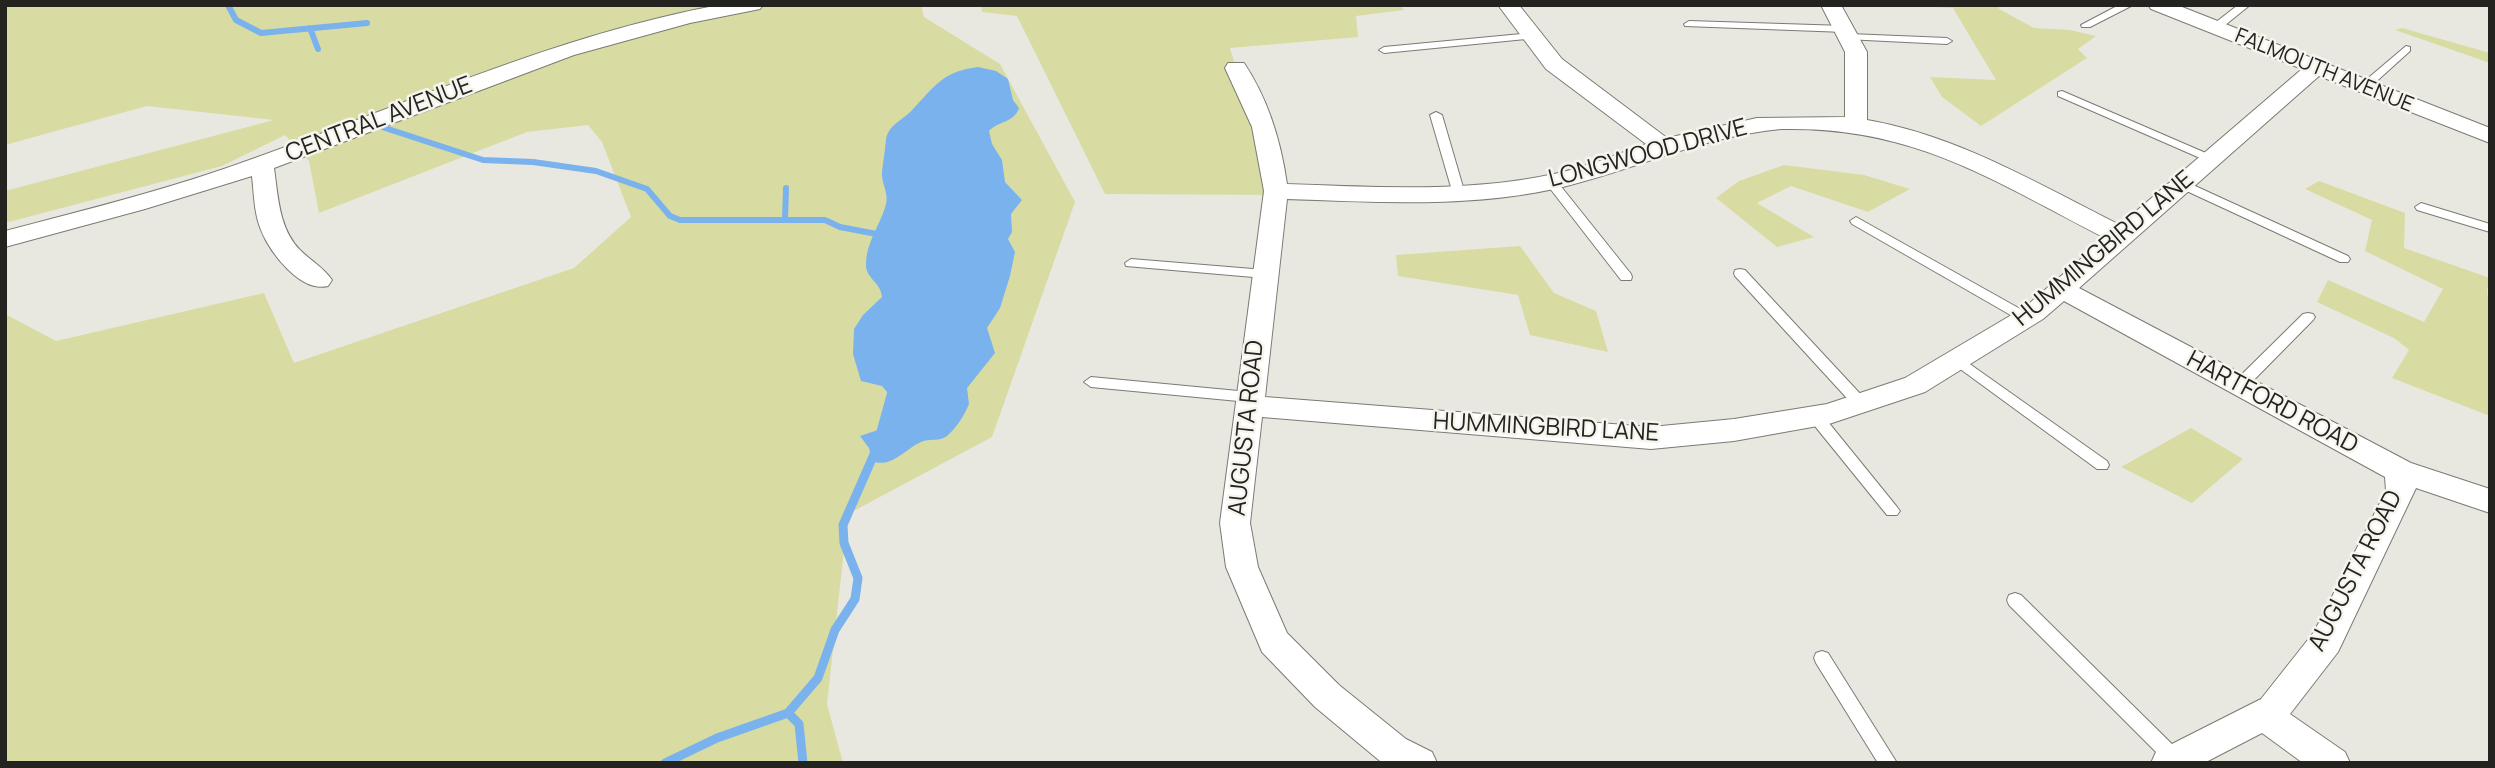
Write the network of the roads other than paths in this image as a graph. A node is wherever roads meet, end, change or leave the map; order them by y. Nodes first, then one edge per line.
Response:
1 (754, 5) edge
2 (1508, 5) edge
3 (1831, 5) edge
4 (2128, 5) edge
5 (2158, 5) edge
6 (2245, 5) edge
7 (1689, 24) dead end
8 (2086, 25) dead end
9 (2215, 29) junction
10 (1847, 33) junction
11 (1532, 36) junction
12 (1947, 41) dead end
13 (2406, 49) dead end
14 (1384, 50) dead end
15 (1236, 68) dead end
16 (2316, 68) junction
17 (2364, 87) junction
18 (2063, 94) dead end
19 (1436, 115) dead end
20 (1856, 125) junction
21 (2490, 136) edge
22 (1662, 146) junction
23 (2211, 159) junction
24 (262, 164) junction
25 (1551, 182) junction
26 (2182, 184) junction
27 (1276, 191) junction
28 (1459, 194) junction
29 (2421, 207) dead end
30 (1856, 221) dead end
31 (2490, 228) edge
32 (2122, 236) junction
33 (5, 239) edge
34 (2344, 259) dead end
35 (1131, 263) dead end
36 (1740, 273) dead end
37 (1265, 274) junction
38 (1626, 277) dead end
39 (319, 280) dead end
40 (2061, 289) junction
41 (2308, 317) dead end
42 (2026, 318) junction
43 (1957, 360) junction
44 (1091, 382) dead end
45 (2240, 385) junction
46 (1248, 401) junction
47 (1860, 403) junction
48 (1815, 416) junction
49 (2102, 466) dead end
50 (2400, 471) junction
51 (2490, 501) edge
52 (1892, 511) dead end
53 (2015, 600) dead end
54 (1822, 658) dead end
55 (2264, 715) junction
56 (2173, 761) edge
57 (1419, 763) edge
58 (1888, 763) edge
59 (2332, 763) edge

1 - 24 street, CENTRAL AVENUE
2 - 11 street
3 - 10 street
4 - 8 lane
5 - 9 street, FALMOUTH AVENUE
6 - 9 lane
7 - 10 lane
9 - 16 street, FALMOUTH AVENUE
10 - 12 lane
10 - 20 street
11 - 14 lane
11 - 22 street
13 - 17 lane
15 - 27 street, AUGUSTA ROAD
16 - 17 street, FALMOUTH AVENUE
16 - 23 street, HUMMINGBIRD LANE
17 - 21 street, FALMOUTH AVENUE
18 - 23 lane
19 - 28 lane
20 - 22 street, LONGWOOD DRIVE
20 - 32 street, LONGWOOD DRIVE
22 - 25 street, LONGWOOD DRIVE
23 - 26 street, HUMMINGBIRD LANE
24 - 33 street, CENTRAL AVENUE
24 - 39 street
25 - 28 street, LONGWOOD DRIVE
25 - 38 lane
26 - 32 street, HUMMINGBIRD LANE
26 - 34 lane
27 - 28 street, LONGWOOD DRIVE
27 - 37 street, AUGUSTA ROAD
29 - 31 lane
30 - 42 lane
32 - 40 street, HUMMINGBIRD LANE
35 - 37 lane
36 - 47 lane
37 - 46 street, AUGUSTA ROAD
40 - 42 street, HUMMINGBIRD LANE
40 - 45 street, HARTFORD ROAD
41 - 45 lane
42 - 43 street, HUMMINGBIRD LANE
43 - 47 street, HUMMINGBIRD LANE
43 - 49 lane
44 - 46 lane
45 - 50 street, HARTFORD ROAD
46 - 48 street, HUMMINGBIRD LANE
46 - 57 street, AUGUSTA ROAD
47 - 48 street, HUMMINGBIRD LANE
48 - 52 lane
50 - 51 street, HARTFORD ROAD
50 - 55 street, AUGUSTA ROAD
53 - 56 lane
54 - 58 lane
55 - 56 street, AUGUSTA ROAD
55 - 59 street

